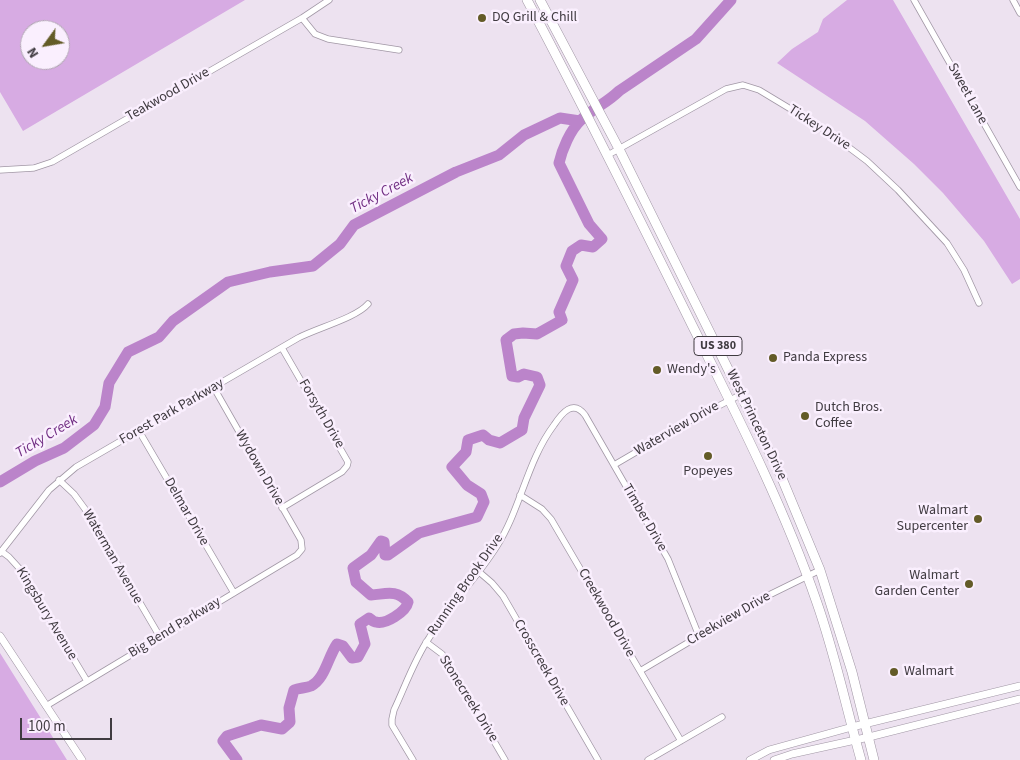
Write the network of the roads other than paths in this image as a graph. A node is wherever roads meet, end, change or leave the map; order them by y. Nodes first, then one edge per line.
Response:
1 (329, 0) edge
2 (527, 0) edge
3 (540, 0) edge
4 (914, 0) edge
5 (1012, 0) edge
6 (1020, 13) edge
7 (302, 18) junction
8 (400, 50) dead end
9 (619, 148) junction
10 (608, 155) junction
11 (0, 170) edge
12 (1020, 187) edge
13 (979, 303) dead end
14 (368, 304) dead end
15 (282, 348) junction
16 (214, 388) junction
17 (742, 394) junction
18 (729, 399) junction
19 (576, 407) joint
20 (139, 431) junction
21 (614, 466) junction
22 (59, 480) junction
23 (520, 495) junction
24 (282, 508) junction
25 (302, 549) joint
26 (1, 552) edge
27 (820, 570) junction
28 (478, 571) junction
29 (807, 576) junction
30 (234, 593) junction
31 (0, 636) edge
32 (699, 636) junction
33 (160, 638) junction
34 (426, 642) junction
35 (640, 671) junction
36 (87, 681) junction
37 (1020, 686) edge
38 (1006, 690) junction
39 (1020, 698) edge
40 (1009, 702) junction
41 (46, 706) junction
42 (722, 717) dead end
43 (865, 724) junction
44 (852, 727) junction
45 (869, 737) junction
46 (856, 740) junction
47 (680, 741) junction
48 (764, 752) junction
49 (82, 760) edge
50 (413, 760) edge
51 (504, 760) edge
52 (598, 760) edge
53 (648, 760) edge
54 (750, 760) edge
55 (760, 760) edge
56 (774, 760) edge
57 (861, 760) edge
58 (874, 760) edge

1 - 7 street, Teakwood Drive
2 - 10 highway, West Princeton Drive / US 380
3 - 9 highway, West Princeton Drive / US 380
4 - 12 street, Sweet Lane
5 - 6 street
7 - 8 street
7 - 11 street, Teakwood Drive
9 - 10 street, Tickey Drive
9 - 13 street, Tickey Drive
9 - 17 highway, West Princeton Drive / US 380
10 - 18 highway, West Princeton Drive / US 380
14 - 15 street, Forest Park Parkway
15 - 16 street, Forest Park Parkway
15 - 24 street, Forsyth Drive
16 - 20 street, Forest Park Parkway
16 - 24 street, Wydown Drive
17 - 18 street, Waterview Drive
17 - 27 highway, West Princeton Drive / US 380
18 - 21 street, Waterview Drive
18 - 29 highway, West Princeton Drive / US 380
19 - 21 street, Timber Drive
19 - 23 street, Running Brook Drive
20 - 22 street, Forest Park Parkway
20 - 30 street, Delmar Drive
21 - 32 street, Timber Drive
22 - 26 street, Forest Park Parkway
22 - 33 street, Waterman Avenue
23 - 28 street, Running Brook Drive
23 - 35 street, Creekwood Drive
24 - 25 street, Wydown Drive
25 - 30 street, Big Bend Parkway
26 - 36 street, Kingsbury Avenue
27 - 29 street, Creekview Drive
27 - 43 highway, West Princeton Drive / US 380
28 - 34 street, Running Brook Drive
28 - 52 street, Crosscreek Drive
29 - 32 street, Creekview Drive
29 - 44 highway, West Princeton Drive / US 380
30 - 33 street, Big Bend Parkway
31 - 41 street
32 - 35 street, Creekview Drive
33 - 36 street, Big Bend Parkway
34 - 50 street, Running Brook Drive
34 - 51 street, Stonecreek Drive
35 - 47 street, Creekwood Drive
36 - 41 street, Big Bend Parkway
37 - 38 street
38 - 40 street
38 - 43 street
39 - 40 street
40 - 45 street
41 - 49 street
42 - 47 street
43 - 44 street
43 - 45 highway, West Princeton Drive / US 380
44 - 46 highway, West Princeton Drive / US 380
44 - 48 street
45 - 46 street
45 - 58 highway, West Princeton Drive / US 380
46 - 56 street
46 - 57 highway, West Princeton Drive / US 380
47 - 53 street
48 - 54 street
48 - 55 street

